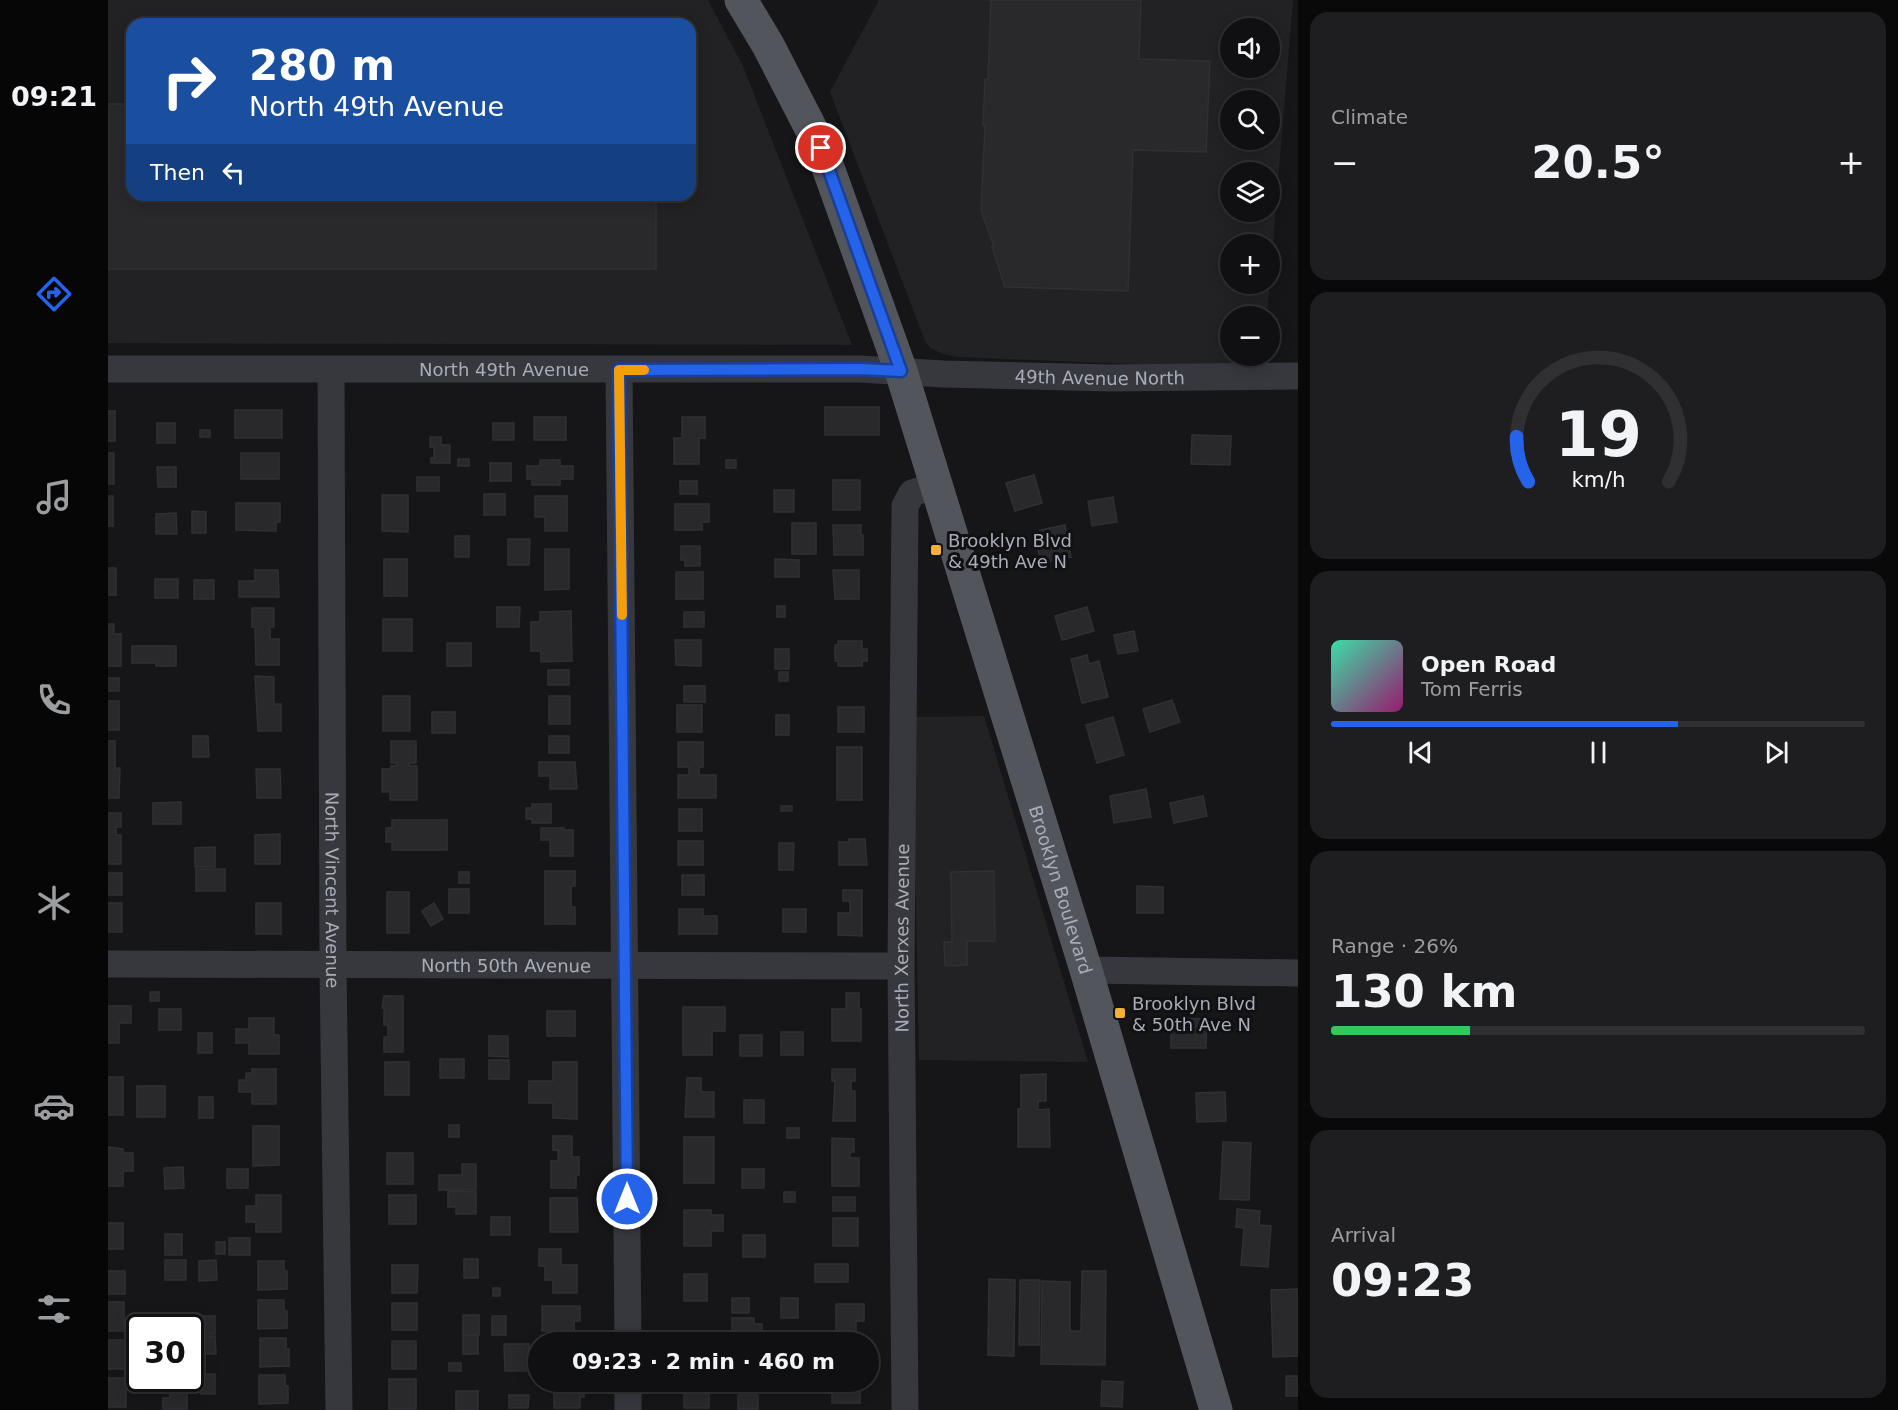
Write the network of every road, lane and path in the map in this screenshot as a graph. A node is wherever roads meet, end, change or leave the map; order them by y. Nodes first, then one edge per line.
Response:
1 (741, 0) edge
2 (108, 369) edge
3 (331, 369) junction
4 (619, 370) junction
5 (901, 371) junction
6 (1298, 376) edge
7 (936, 485) junction
8 (108, 964) edge
9 (901, 964) junction
10 (626, 965) junction
11 (333, 966) junction
12 (1086, 970) junction
13 (1298, 973) edge
14 (628, 1332) edge
15 (628, 1392) edge
16 (339, 1410) edge
17 (628, 1410) edge
18 (905, 1410) edge
19 (1216, 1410) edge

1 - 5 main road, Brooklyn Boulevard
2 - 3 street, North 49th Avenue
3 - 4 street, North 49th Avenue
3 - 11 street, North Vincent Avenue
4 - 5 street, North 49th Avenue
4 - 10 street
5 - 6 street, 49th Avenue North
5 - 7 main road, Brooklyn Boulevard
7 - 9 street, North Xerxes Avenue
7 - 12 main road, Brooklyn Boulevard
8 - 11 street, North 50th Avenue
9 - 10 street, North 50th Avenue
9 - 18 street, North Xerxes Avenue
10 - 11 street, North 50th Avenue
10 - 14 street
11 - 16 street, North Vincent Avenue
12 - 13 street
12 - 19 main road, Brooklyn Boulevard
15 - 17 street

